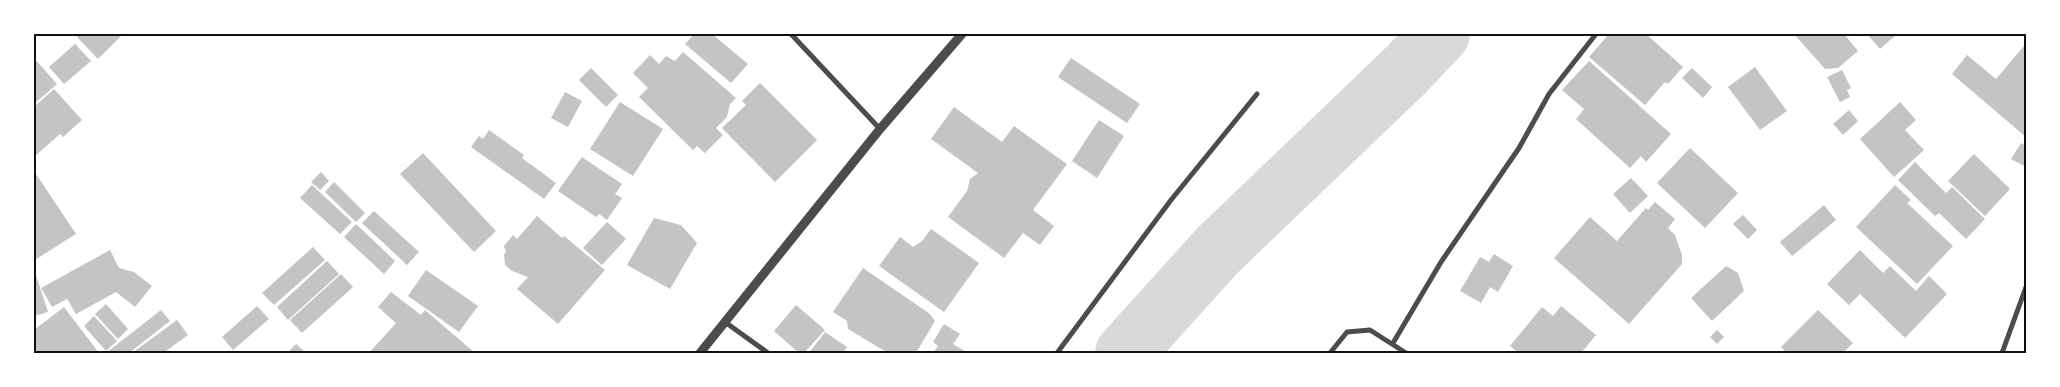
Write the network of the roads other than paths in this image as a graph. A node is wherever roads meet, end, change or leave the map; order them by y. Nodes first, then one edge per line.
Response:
1 (791, 34) edge
2 (962, 34) edge
3 (1596, 34) edge
4 (1257, 94) dead end
5 (880, 129) junction
6 (2026, 287) edge
7 (725, 322) junction
8 (1393, 343) junction
9 (700, 353) edge
10 (768, 353) edge
11 (1057, 353) edge
12 (1330, 353) edge
13 (1406, 353) edge
14 (2002, 353) edge

1 - 5 street
2 - 5 street
3 - 8 street
4 - 11 street
5 - 7 street
6 - 14 street
7 - 9 street
7 - 10 street
8 - 12 street
8 - 13 street

